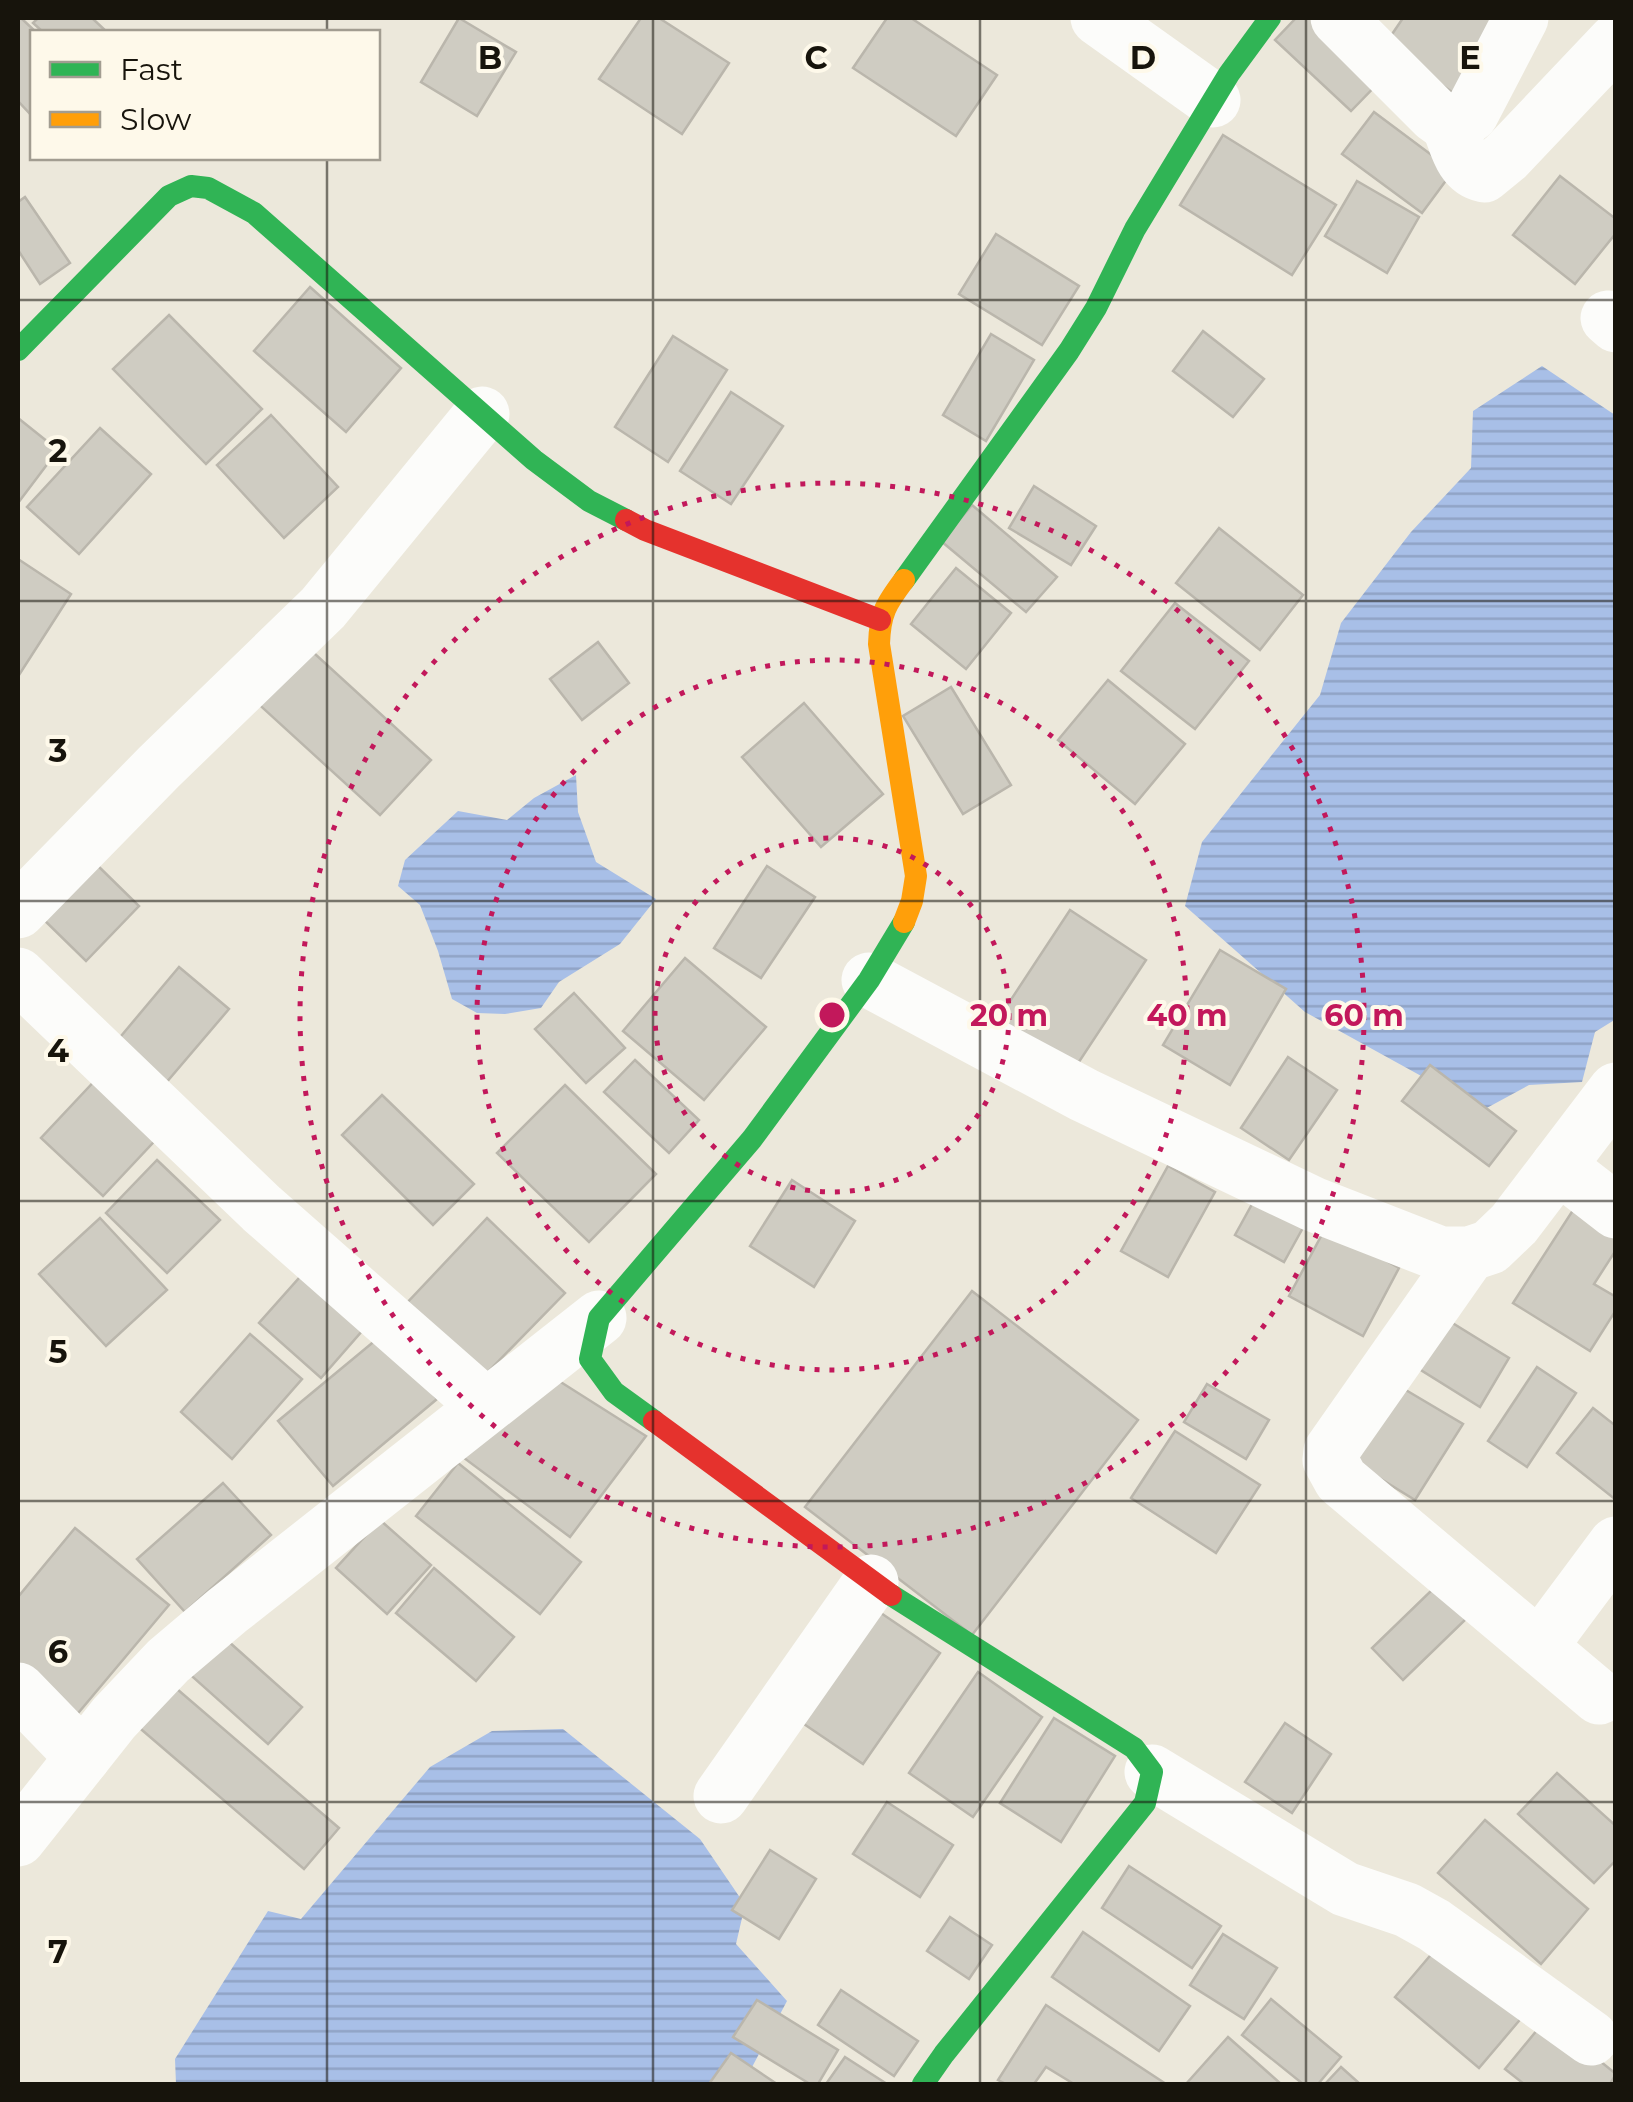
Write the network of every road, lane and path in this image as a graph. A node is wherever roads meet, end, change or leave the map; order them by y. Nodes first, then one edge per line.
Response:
1 (1098, 18) edge
2 (1270, 18) edge
3 (1338, 18) edge
4 (1521, 18) edge
5 (1616, 40) edge
6 (1213, 100) junction
7 (1448, 125) junction
8 (18, 350) edge
9 (482, 414) junction
10 (880, 620) junction
11 (18, 912) edge
12 (18, 975) edge
13 (869, 980) junction
14 (1616, 1090) edge
15 (1558, 1166) junction
16 (1616, 1210) edge
17 (1469, 1254) junction
18 (599, 1318) junction
19 (486, 1406) junction
20 (1616, 1544) edge
21 (871, 1582) junction
22 (1540, 1646) junction
23 (18, 1690) edge
24 (1599, 1696) dead end
25 (82, 1757) junction
26 (1152, 1772) junction
27 (721, 1796) dead end
28 (18, 1839) edge
29 (1591, 2038) dead end
30 (923, 2084) edge

1 - 6 street
2 - 6 street
3 - 7 street
4 - 7 street
5 - 7 street
6 - 10 street
8 - 9 street
9 - 10 street
9 - 11 street
10 - 13 street
12 - 19 street
13 - 17 street
13 - 18 street
14 - 15 street
15 - 16 street
15 - 17 street
17 - 22 street
18 - 19 street
18 - 21 street
19 - 25 street
20 - 22 street
21 - 26 street
21 - 27 street
22 - 24 street
23 - 25 street
25 - 28 street
26 - 29 street
26 - 30 street

